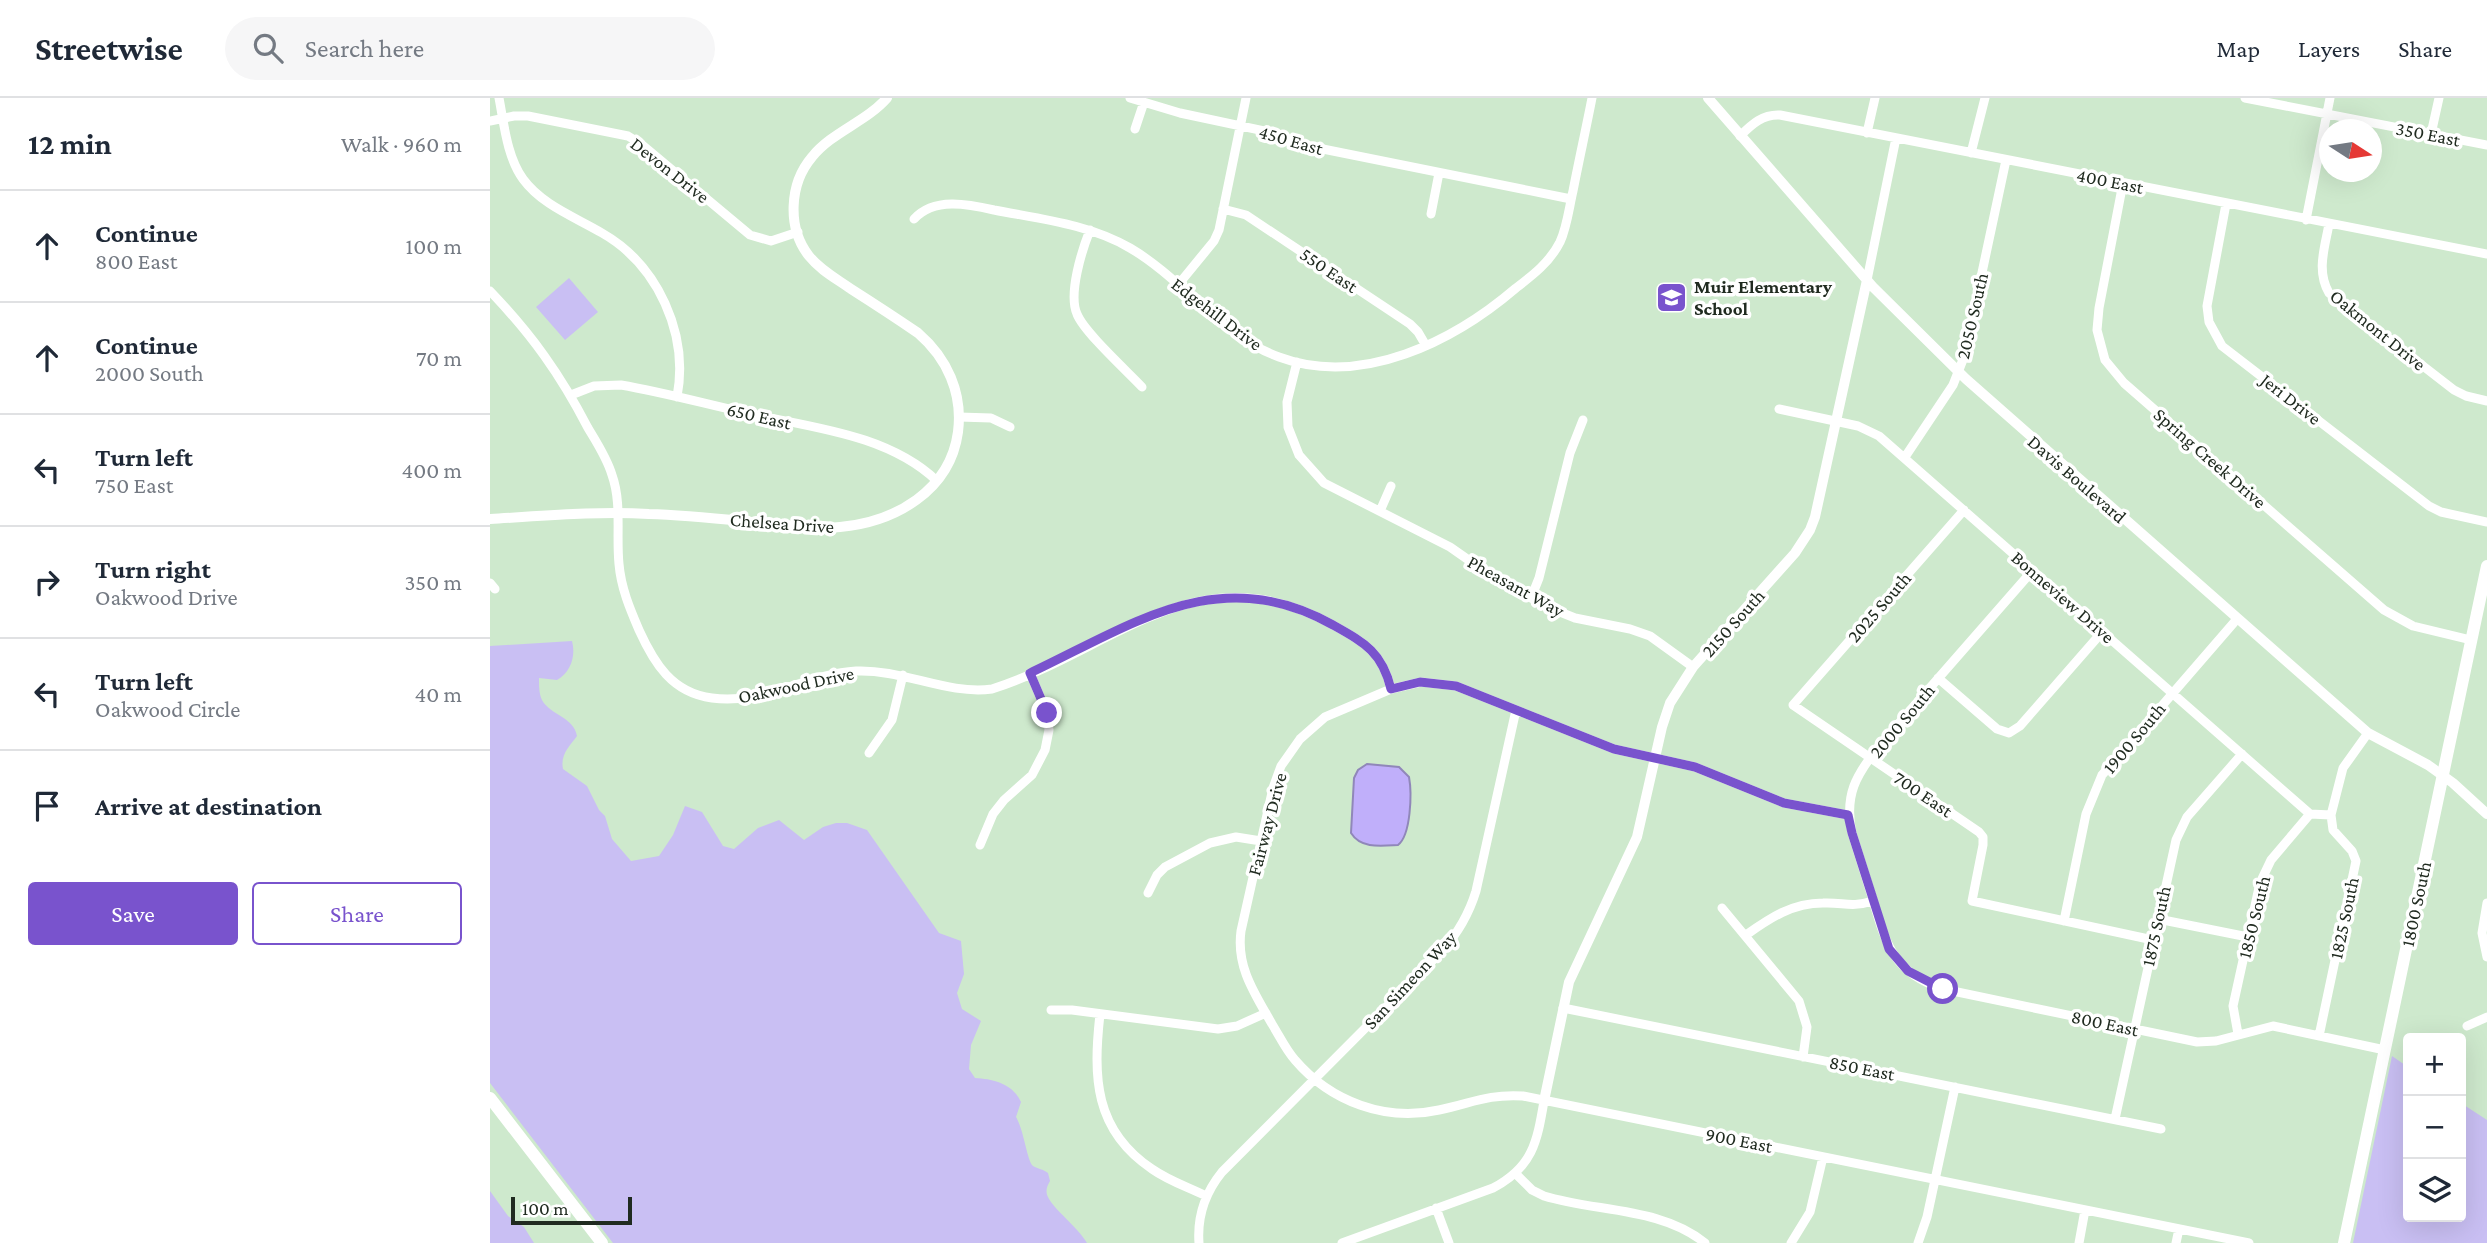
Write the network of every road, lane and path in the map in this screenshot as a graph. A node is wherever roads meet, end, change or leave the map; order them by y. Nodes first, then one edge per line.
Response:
1 (499, 98) edge
2 (887, 98) edge
3 (1130, 98) edge
4 (1245, 98) edge
5 (1592, 98) edge
6 (1707, 98) edge
7 (1875, 98) edge
8 (1985, 98) edge
9 (2245, 98) edge
10 (2330, 98) edge
11 (2439, 98) edge
12 (1144, 102) junction
13 (2327, 114) junction
14 (503, 118) junction
15 (490, 121) edge
16 (1240, 126) junction
17 (1135, 129) dead end
18 (1867, 133) junction
19 (2431, 134) junction
20 (1740, 136) junction
21 (1896, 138) junction
22 (2487, 145) edge
23 (1971, 153) junction
24 (2006, 160) junction
25 (1439, 173) junction
26 (2123, 183) junction
27 (1571, 199) junction
28 (2226, 204) junction
29 (1223, 209) junction
30 (1431, 214) dead end
31 (914, 219) dead end
32 (2306, 220) junction
33 (2329, 224) junction
34 (1090, 230) junction
35 (797, 233) junction
36 (2487, 254) edge
37 (1867, 280) junction
38 (1178, 285) junction
39 (490, 291) edge
40 (1425, 344) junction
41 (1297, 362) junction
42 (1958, 372) junction
43 (1142, 387) dead end
44 (571, 395) junction
45 (677, 397) junction
46 (2487, 401) edge
47 (1779, 408) dead end
48 (959, 417) junction
49 (1583, 420) dead end
50 (1837, 421) junction
51 (1010, 427) dead end
52 (1905, 457) junction
53 (937, 481) junction
54 (1391, 486) dead end
55 (1964, 510) junction
56 (1380, 511) junction
57 (617, 513) junction
58 (490, 519) edge
59 (2487, 522) edge
60 (2487, 566) edge
61 (2033, 570) junction
62 (1531, 598) junction
63 (2237, 619) junction
64 (2103, 631) junction
65 (2471, 640) junction
66 (1693, 667) junction
67 (1030, 673) junction
68 (903, 676) junction
69 (1938, 678) junction
70 (1391, 689) junction
71 (2172, 693) junction
72 (1793, 705) joint
73 (1516, 710) junction
74 (2368, 733) junction
75 (869, 754) dead end
76 (2242, 754) junction
77 (1870, 757) junction
78 (1655, 759) junction
79 (2443, 775) junction
80 (2310, 814) junction
81 (2487, 814) edge
82 (1848, 815) junction
83 (2331, 815) junction
84 (1261, 841) junction
85 (980, 845) dead end
86 (1148, 893) dead end
87 (1873, 901) junction
88 (2487, 902) edge
89 (1722, 908) dead end
90 (2158, 919) junction
91 (2064, 921) junction
92 (1746, 935) junction
93 (2248, 937) junction
94 (2153, 940) junction
95 (2487, 957) edge
96 (1563, 1009) junction
97 (1051, 1010) dead end
98 (1266, 1013) junction
99 (1100, 1014) junction
100 (2487, 1017) edge
101 (2467, 1026) dead end
102 (2134, 1029) junction
103 (2238, 1034) junction
104 (2319, 1036) junction
105 (2385, 1049) junction
106 (1803, 1057) junction
107 (1314, 1079) junction
108 (1955, 1087) junction
109 (490, 1098) edge
110 (1544, 1101) junction
111 (2115, 1119) junction
112 (2161, 1129) dead end
113 (1823, 1157) junction
114 (1516, 1174) junction
115 (1936, 1180) junction
116 (1206, 1196) junction
117 (1436, 1208) junction
118 (2085, 1210) junction
119 (2179, 1229) junction
120 (602, 1243) edge
121 (1199, 1243) edge
122 (1342, 1243) edge
123 (1449, 1243) edge
124 (1705, 1243) edge
125 (1791, 1243) edge
126 (1918, 1243) edge
127 (2079, 1243) edge
128 (2176, 1243) edge
129 (2249, 1243) edge
130 (2344, 1243) edge

1 - 14 street
2 - 35 street, Chelsea Drive
3 - 12 street, 450 East
4 - 16 street
5 - 27 street, Edgehill Drive
6 - 20 street, Davis Boulevard
7 - 18 street
8 - 23 street
9 - 13 street, 350 East
10 - 13 street
11 - 19 street
12 - 16 street, 450 East
12 - 17 street
13 - 19 street, 350 East
13 - 32 street
14 - 15 street, Devon Drive
14 - 35 street, Devon Drive
14 - 45 street
16 - 25 street, 450 East
16 - 29 street
18 - 20 street, 400 East
18 - 21 street, 400 East
19 - 22 street, 350 East
20 - 37 street, Davis Boulevard
21 - 23 street, 400 East
21 - 37 street, 2150 South
23 - 24 street, 400 East
24 - 26 street, 400 East
24 - 42 street, 2050 South
25 - 27 street, 450 East
25 - 30 street
26 - 28 street, 400 East
26 - 65 street, Spring Creek Drive
27 - 40 street, Edgehill Drive
28 - 32 street, 400 East
28 - 59 street, Jeri Drive
29 - 38 street
29 - 40 street, 550 East
31 - 34 street, Edgehill Drive
32 - 33 street, 400 East
33 - 36 street, 400 East
33 - 46 street, Oakmont Drive
34 - 38 street, Edgehill Drive
34 - 43 street
35 - 48 street, Chelsea Drive
37 - 42 street, Davis Boulevard
37 - 50 street, 2150 South
38 - 41 street, Edgehill Drive
39 - 44 street, Oakwood Drive
40 - 41 street, Edgehill Drive
41 - 56 street, Pheasant Way
42 - 52 street, 2050 South
42 - 63 street, Davis Boulevard
44 - 45 street, 650 East
44 - 57 street, Oakwood Drive
45 - 53 street, 650 East
47 - 50 street, Bonneview Drive
48 - 51 street
48 - 53 street, Chelsea Drive
49 - 62 street
50 - 52 street, Bonneview Drive
50 - 66 street, 2150 South
52 - 55 street, Bonneview Drive
53 - 57 street, Chelsea Drive
54 - 56 street
55 - 61 street, Bonneview Drive
55 - 72 street, 2025 South
56 - 62 street, Pheasant Way
57 - 58 street, Chelsea Drive
57 - 68 street, Oakwood Drive
60 - 65 main road, 1800 South
61 - 64 street, Bonneview Drive
61 - 69 street, 2000 South
62 - 66 street, Pheasant Way
63 - 71 street, 1900 South
63 - 74 street, Davis Boulevard
64 - 69 street
64 - 71 street, Bonneview Drive
65 - 79 main road, 1800 South
66 - 78 street, 2150 South
67 - 68 street, Oakwood Drive
67 - 70 street, Oakwood Drive
67 - 85 street
68 - 75 street
69 - 77 street, 2000 South
70 - 73 street, Fairway Drive
70 - 84 street, Fairway Drive
71 - 76 street, Bonneview Drive
71 - 91 street, 1900 South
72 - 77 street, 700 East
73 - 78 street, Fairway Drive
73 - 107 street, San Simeon Way
74 - 79 street, Davis Boulevard
74 - 83 street
76 - 80 street, Bonneview Drive
76 - 90 street, 1875 South
77 - 82 street, 2000 South
77 - 91 street, 700 East
78 - 82 street, Fairway Drive
78 - 96 street, 2150 South
79 - 81 street, Davis Boulevard
79 - 105 main road, 1800 South
80 - 83 street
80 - 93 street, 1850 South
82 - 87 street
83 - 104 street, 1825 South
84 - 86 street
84 - 98 street, Fairway Drive
87 - 92 street
87 - 102 street, 800 East
88 - 95 street
89 - 92 street
90 - 93 street
90 - 94 street, 1875 South
91 - 94 street
92 - 106 street
93 - 103 street, 1850 South
94 - 102 street, 1875 South
96 - 106 street, 850 East
96 - 110 street, 2150 South
97 - 99 street
98 - 99 street
98 - 107 street, 900 East
99 - 116 street
100 - 101 street
102 - 103 street, 800 East
102 - 111 street, 1875 South
103 - 104 street, 800 East
104 - 105 street, 800 East
105 - 130 main road, 1800 South
106 - 108 street, 850 East
107 - 110 street, 900 East
107 - 116 street, San Simeon Way
108 - 111 street, 850 East
108 - 115 street
109 - 120 main road
110 - 113 street, 900 East
110 - 114 street
111 - 112 street, 850 East
113 - 115 street, 900 East
113 - 125 street
114 - 117 street
114 - 124 street
115 - 118 street, 900 East
115 - 126 street
116 - 121 street
117 - 122 street
117 - 123 street
118 - 119 street, 900 East
118 - 127 street
119 - 128 street
119 - 129 street, 900 East

